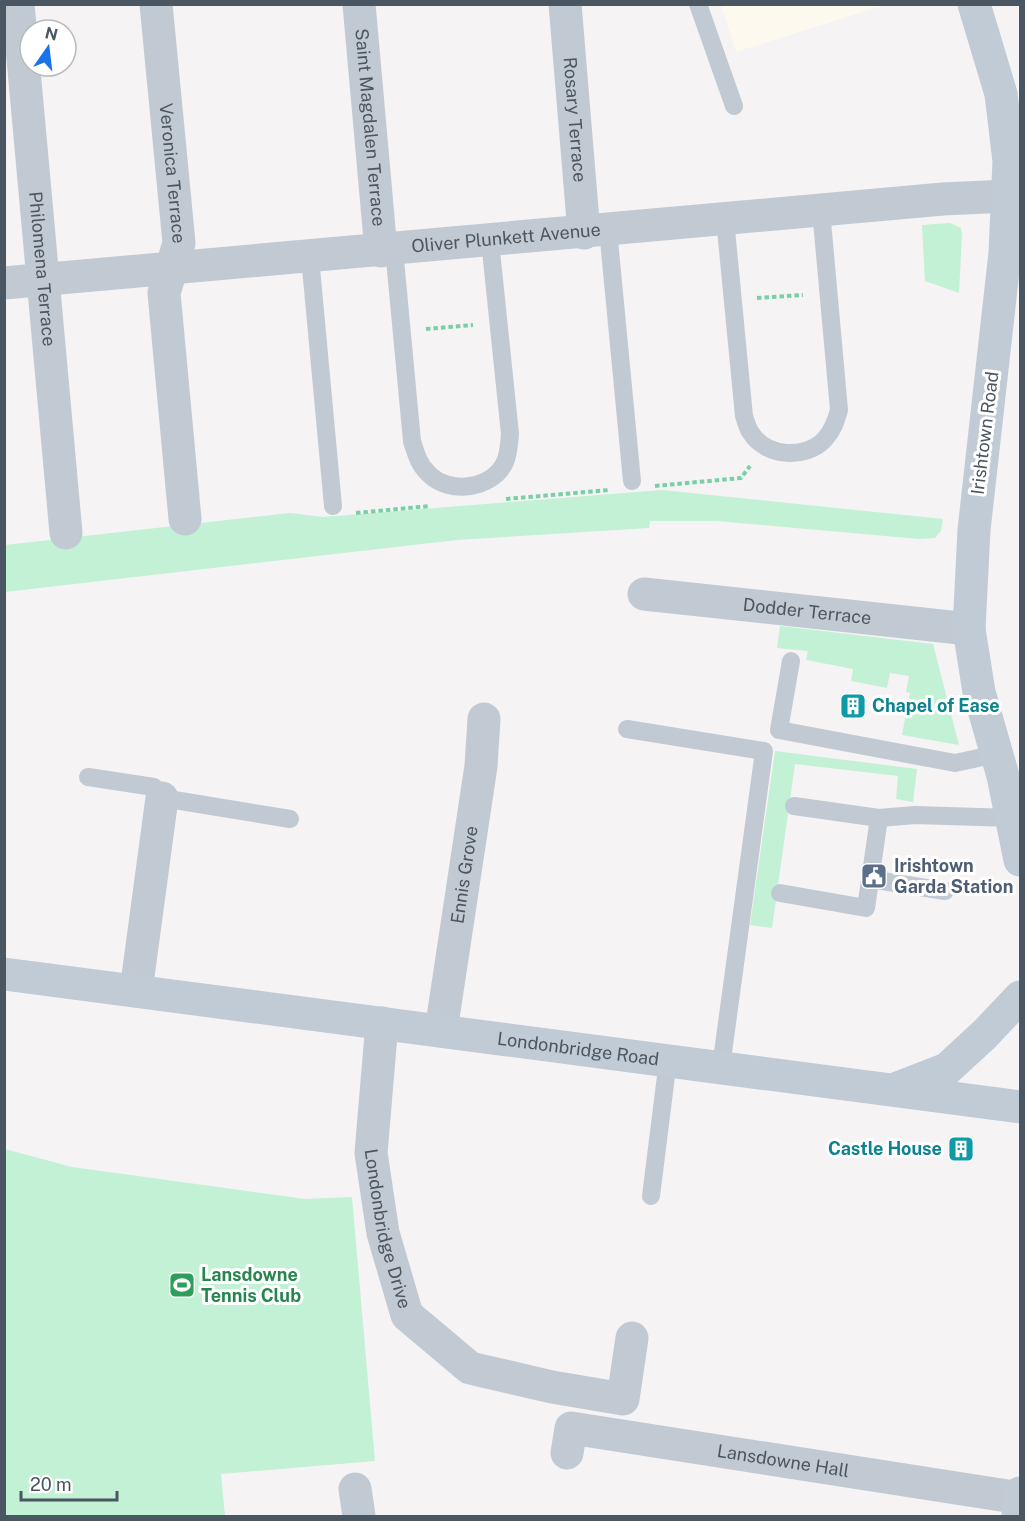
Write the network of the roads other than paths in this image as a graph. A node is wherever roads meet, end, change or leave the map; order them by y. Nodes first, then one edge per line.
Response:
1 (18, 4) edge
2 (156, 4) edge
3 (359, 4) edge
4 (564, 4) edge
5 (698, 4) edge
6 (974, 4) edge
7 (735, 106) dead end
8 (1014, 199) edge
9 (821, 210) junction
10 (725, 219) junction
11 (596, 232) junction
12 (490, 241) junction
13 (387, 250) junction
14 (310, 257) junction
15 (171, 268) junction
16 (42, 280) junction
17 (4, 283) edge
18 (626, 485) road end
19 (333, 506) road end
20 (185, 519) dead end
21 (66, 533) dead end
22 (644, 594) dead end
23 (969, 629) junction
24 (792, 661) dead end
25 (484, 719) dead end
26 (627, 729) dead end
27 (1007, 766) edge
28 (88, 777) dead end
29 (162, 798) junction
30 (794, 806) dead end
31 (879, 818) junction
32 (1012, 818) junction
33 (290, 819) dead end
34 (1020, 860) edge
35 (870, 879) junction
36 (945, 891) dead end
37 (780, 893) dead end
38 (4, 974) edge
39 (136, 991) junction
40 (1020, 997) edge
41 (382, 1023) junction
42 (441, 1031) junction
43 (668, 1060) junction
44 (721, 1067) junction
45 (893, 1089) junction
46 (1020, 1107) edge
47 (651, 1196) dead end
48 (632, 1338) dead end
49 (567, 1453) dead end
50 (1020, 1493) edge
51 (1020, 1498) edge
52 (1018, 1516) edge

1 - 16 street, Philomena Terrace
2 - 15 street, Veronica Terrace
3 - 13 street, Saint Magdalen Terrace
4 - 11 street, Rosary Terrace
5 - 7 lane
6 - 8 main road, Irishtown Road
8 - 9 street, Oliver Plunkett Avenue
8 - 23 main road, Irishtown Road
9 - 10 street, Oliver Plunkett Avenue
9 - 10 lane
10 - 11 street, Oliver Plunkett Avenue
11 - 12 street, Oliver Plunkett Avenue
11 - 18 lane
12 - 13 street, Oliver Plunkett Avenue
12 - 13 lane
13 - 14 street, Oliver Plunkett Avenue
14 - 15 street, Oliver Plunkett Avenue
14 - 19 lane
15 - 16 street, Oliver Plunkett Avenue
15 - 20 street, Veronica Terrace
16 - 17 street, Oliver Plunkett Avenue
16 - 21 street, Philomena Terrace
22 - 23 street, Dodder Terrace
23 - 27 main road, Irishtown Road
24 - 27 lane
25 - 42 street, Ennis Grove
26 - 44 lane
27 - 32 main road, Irishtown Road
28 - 29 lane
29 - 33 lane
29 - 39 street
30 - 31 lane
31 - 32 lane
31 - 35 lane
32 - 34 main road, Irishtown Road
35 - 36 lane
35 - 37 lane
38 - 39 main road, Londonbridge Road
39 - 41 main road, Londonbridge Road
40 - 45 main road
41 - 42 main road, Londonbridge Road
41 - 48 street, Londonbridge Drive
42 - 43 main road, Londonbridge Road
43 - 44 main road, Londonbridge Road
43 - 47 lane
44 - 45 main road, Londonbridge Road
45 - 46 main road, Londonbridge Road
49 - 51 street, Lansdowne Hall
50 - 51 main road
51 - 52 main road

